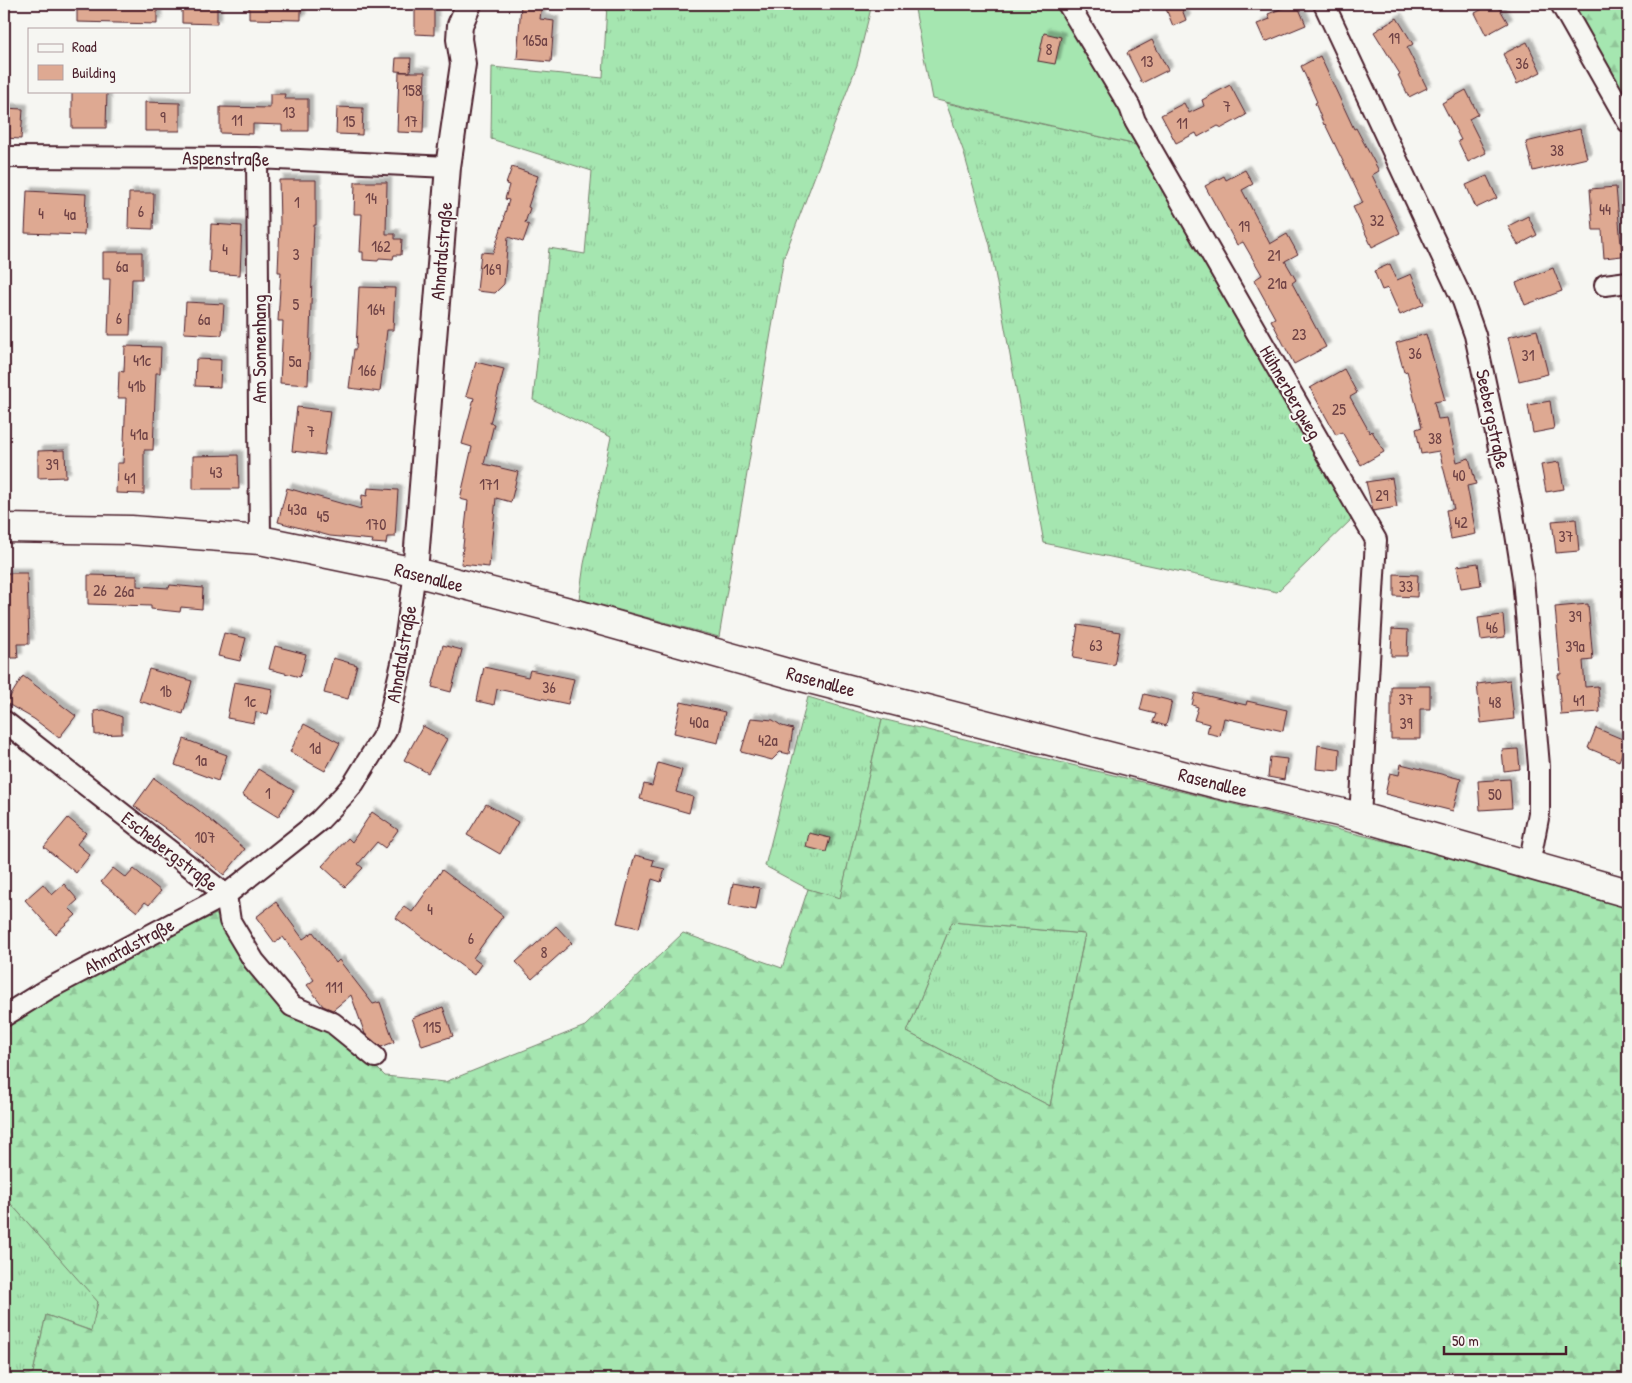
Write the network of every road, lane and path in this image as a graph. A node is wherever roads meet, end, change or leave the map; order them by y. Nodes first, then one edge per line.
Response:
1 (1068, 4) edge
2 (1324, 4) edge
3 (1561, 4) edge
4 (469, 6) edge
5 (1628, 122) edge
6 (4, 157) edge
7 (257, 158) junction
8 (448, 168) junction
9 (1628, 282) edge
10 (1605, 285) dead end
11 (4, 528) edge
12 (260, 540) junction
13 (415, 572) junction
14 (4, 720) edge
15 (1360, 817) junction
16 (1529, 865) junction
17 (1628, 893) edge
18 (226, 895) junction
19 (4, 1016) edge
20 (375, 1057) dead end

1 - 15 street, Hühnerbergweg
2 - 16 street, Seebergstraße
3 - 5 street
4 - 8 street, Ahnatalstraße
6 - 7 street, Aspenstraße
7 - 8 street, Aspenstraße
7 - 12 street, Am Sonnenhang
8 - 13 street, Ahnatalstraße
9 - 10 street
11 - 12 main road, Rasenallee
12 - 13 main road, Rasenallee
13 - 15 main road, Rasenallee
13 - 18 street, Ahnatalstraße
14 - 18 street, Eschebergstraße
15 - 16 main road, Rasenallee
16 - 17 main road, Rasenallee
18 - 19 street, Ahnatalstraße
18 - 20 street, Eschebergstraße

